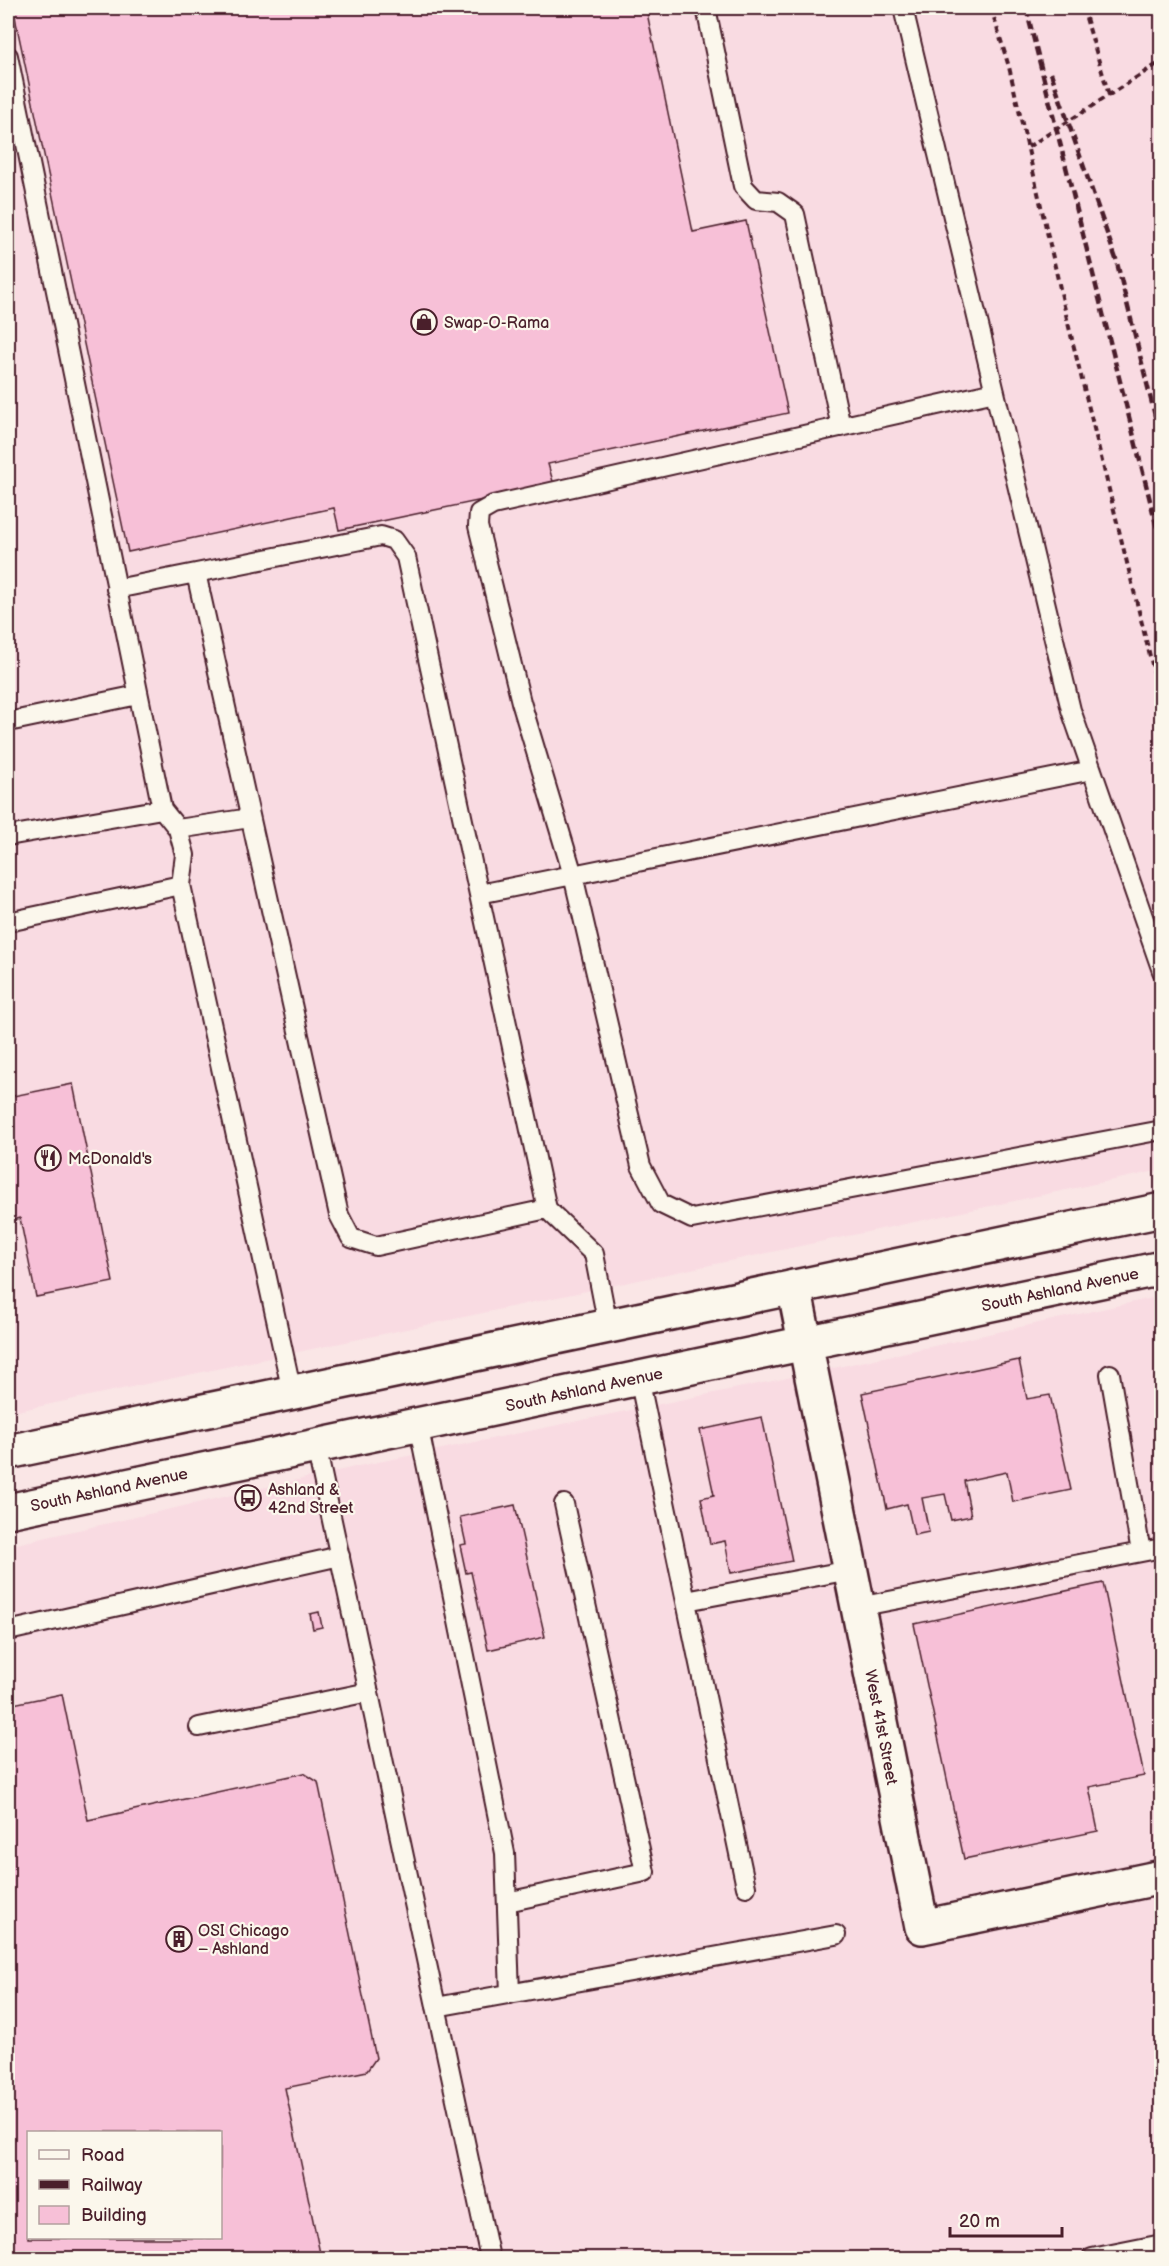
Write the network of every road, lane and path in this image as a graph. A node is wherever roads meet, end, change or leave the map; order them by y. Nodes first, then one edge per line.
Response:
1 (706, 8) edge
2 (903, 8) edge
3 (991, 8) edge
4 (1083, 8) edge
5 (8, 56) edge
6 (1161, 61) edge
7 (1109, 95) junction
8 (1028, 147) junction
9 (995, 392) junction
10 (842, 427) junction
11 (196, 573) junction
12 (116, 589) junction
13 (138, 694) junction
14 (1161, 705) edge
15 (8, 722) edge
16 (1092, 770) junction
17 (162, 809) junction
18 (250, 818) junction
19 (178, 829) junction
20 (8, 836) edge
21 (573, 875) junction
22 (181, 885) junction
23 (479, 894) junction
24 (8, 922) edge
25 (1161, 971) edge
26 (1161, 1130) edge
27 (547, 1209) junction
28 (1161, 1210) edge
29 (1161, 1268) edge
30 (794, 1287) junction
31 (608, 1326) junction
32 (804, 1343) junction
33 (1110, 1374) dead end
34 (639, 1378) junction
35 (292, 1392) junction
36 (418, 1424) junction
37 (316, 1446) junction
38 (8, 1452) edge
39 (564, 1503) dead end
40 (8, 1511) edge
41 (1161, 1548) edge
42 (1142, 1552) junction
43 (340, 1556) junction
44 (850, 1570) junction
45 (686, 1601) junction
46 (858, 1607) junction
47 (8, 1631) edge
48 (369, 1692) junction
49 (199, 1727) dead end
50 (1161, 1877) edge
51 (746, 1887) dead end
52 (507, 1902) junction
53 (836, 1935) dead end
54 (510, 1994) junction
55 (436, 2007) junction
56 (1161, 2244) edge
57 (490, 2259) edge
58 (1092, 2259) edge

1 - 10 lane
2 - 9 lane
3 - 8 path
4 - 7 path
5 - 12 lane
6 - 7 path
7 - 8 path
8 - 14 path
9 - 10 lane
9 - 16 lane
10 - 21 lane
11 - 12 lane
11 - 18 lane
11 - 23 lane
12 - 13 lane
13 - 15 lane
13 - 17 lane
16 - 21 lane
16 - 25 lane
17 - 19 lane
17 - 20 lane
18 - 19 lane
18 - 27 lane
19 - 22 lane
21 - 23 lane
21 - 26 lane
22 - 24 lane
22 - 35 lane
23 - 27 lane
27 - 31 lane
28 - 30 main road
29 - 32 main road, South Ashland Avenue
30 - 31 main road
30 - 32 main road, West 41st Street
31 - 35 main road
32 - 34 main road, South Ashland Avenue
32 - 44 main road, West 41st Street
33 - 42 lane
34 - 36 main road, South Ashland Avenue
34 - 45 lane
35 - 38 main road
36 - 37 main road, South Ashland Avenue
36 - 52 lane
37 - 40 main road, South Ashland Avenue
37 - 43 lane
39 - 52 lane
41 - 42 lane
42 - 46 lane
43 - 47 lane
43 - 48 lane
44 - 45 lane
44 - 46 main road, West 41st Street
45 - 51 lane
46 - 50 main road, West 41st Street
48 - 49 lane
48 - 55 lane
52 - 54 lane
53 - 54 lane
54 - 55 lane
55 - 57 lane
56 - 58 lane

